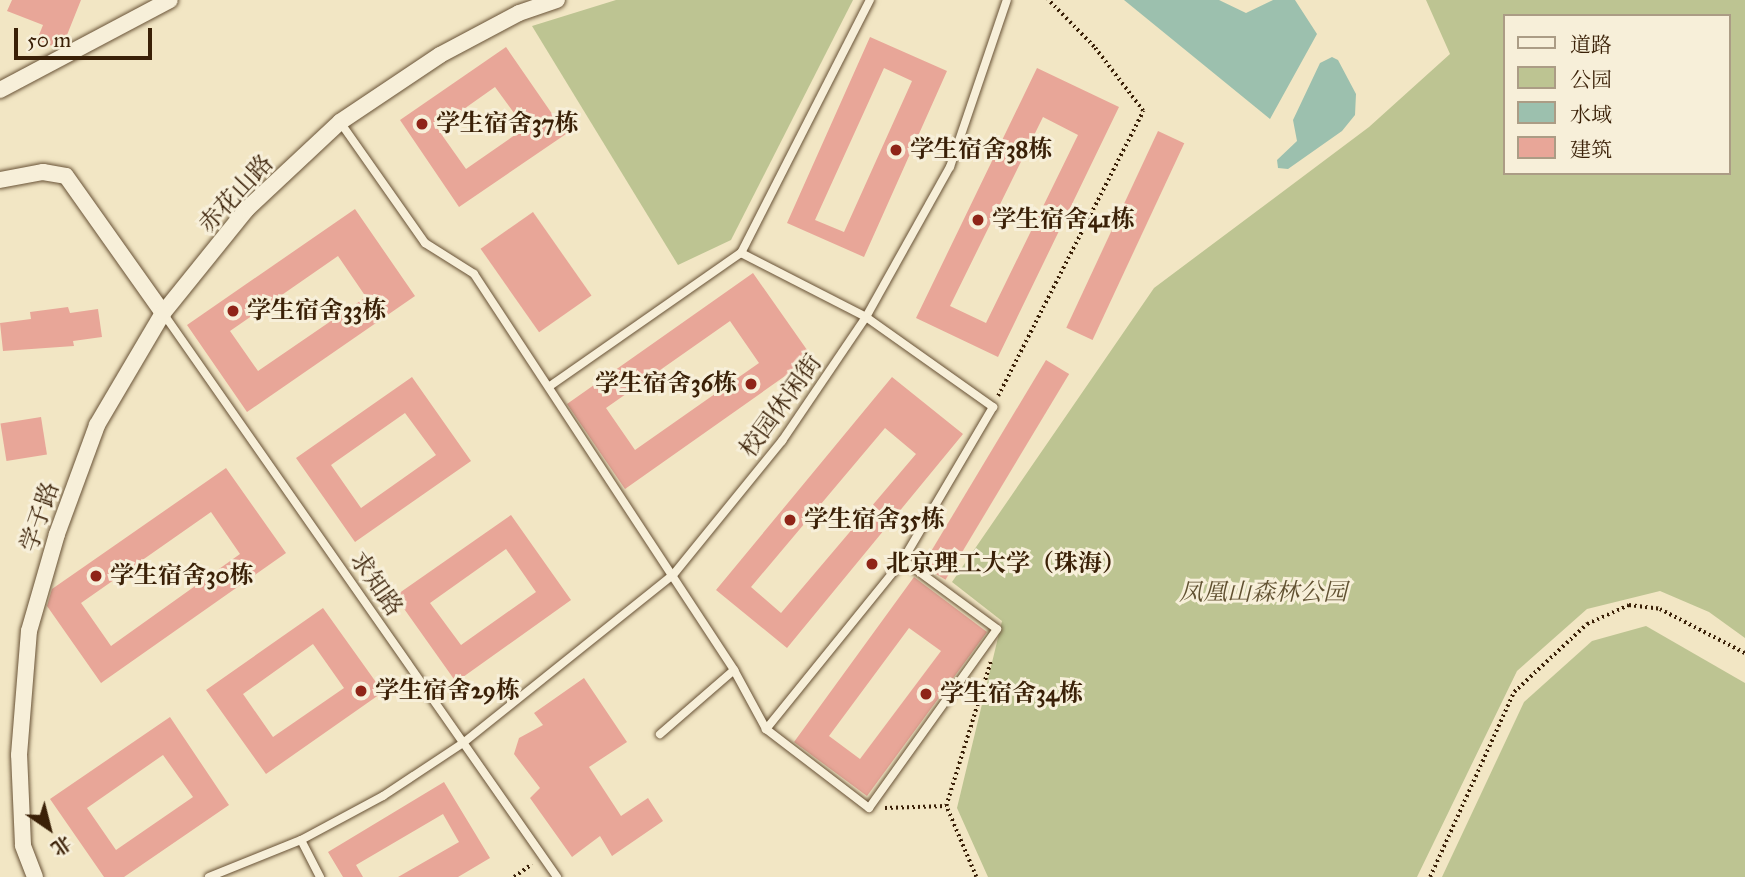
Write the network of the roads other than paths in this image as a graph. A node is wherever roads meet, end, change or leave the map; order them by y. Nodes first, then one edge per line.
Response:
1 (170, 0) edge
2 (557, 0) edge
3 (870, 0) edge
4 (1007, 0) edge
5 (0, 90) edge
6 (340, 122) junction
7 (0, 180) edge
8 (741, 253) junction
9 (163, 313) junction
10 (866, 317) junction
11 (550, 386) junction
12 (903, 560) junction
13 (673, 575) junction
14 (734, 670) junction
15 (766, 729) junction
16 (660, 734) dead end
17 (463, 743) junction
18 (301, 840) junction
19 (34, 877) edge
20 (209, 877) edge
21 (320, 877) edge
22 (557, 877) edge

1 - 5 street
2 - 6 street, 赤花山路
3 - 8 lane
4 - 10 lane, 校园休闲街
6 - 9 street, 赤花山路
6 - 11 lane
7 - 9 street
8 - 10 lane
8 - 11 lane
9 - 17 lane, 求知路
9 - 19 street, 学子路
10 - 12 lane
10 - 13 lane, 校园休闲街
11 - 13 lane
12 - 15 lane
12 - 15 lane
13 - 14 lane
13 - 17 lane, 校园休闲街
14 - 15 lane
14 - 16 lane
17 - 18 lane, 校园休闲街
17 - 22 lane, 求知路
18 - 20 lane, 校园休闲街
18 - 21 lane

